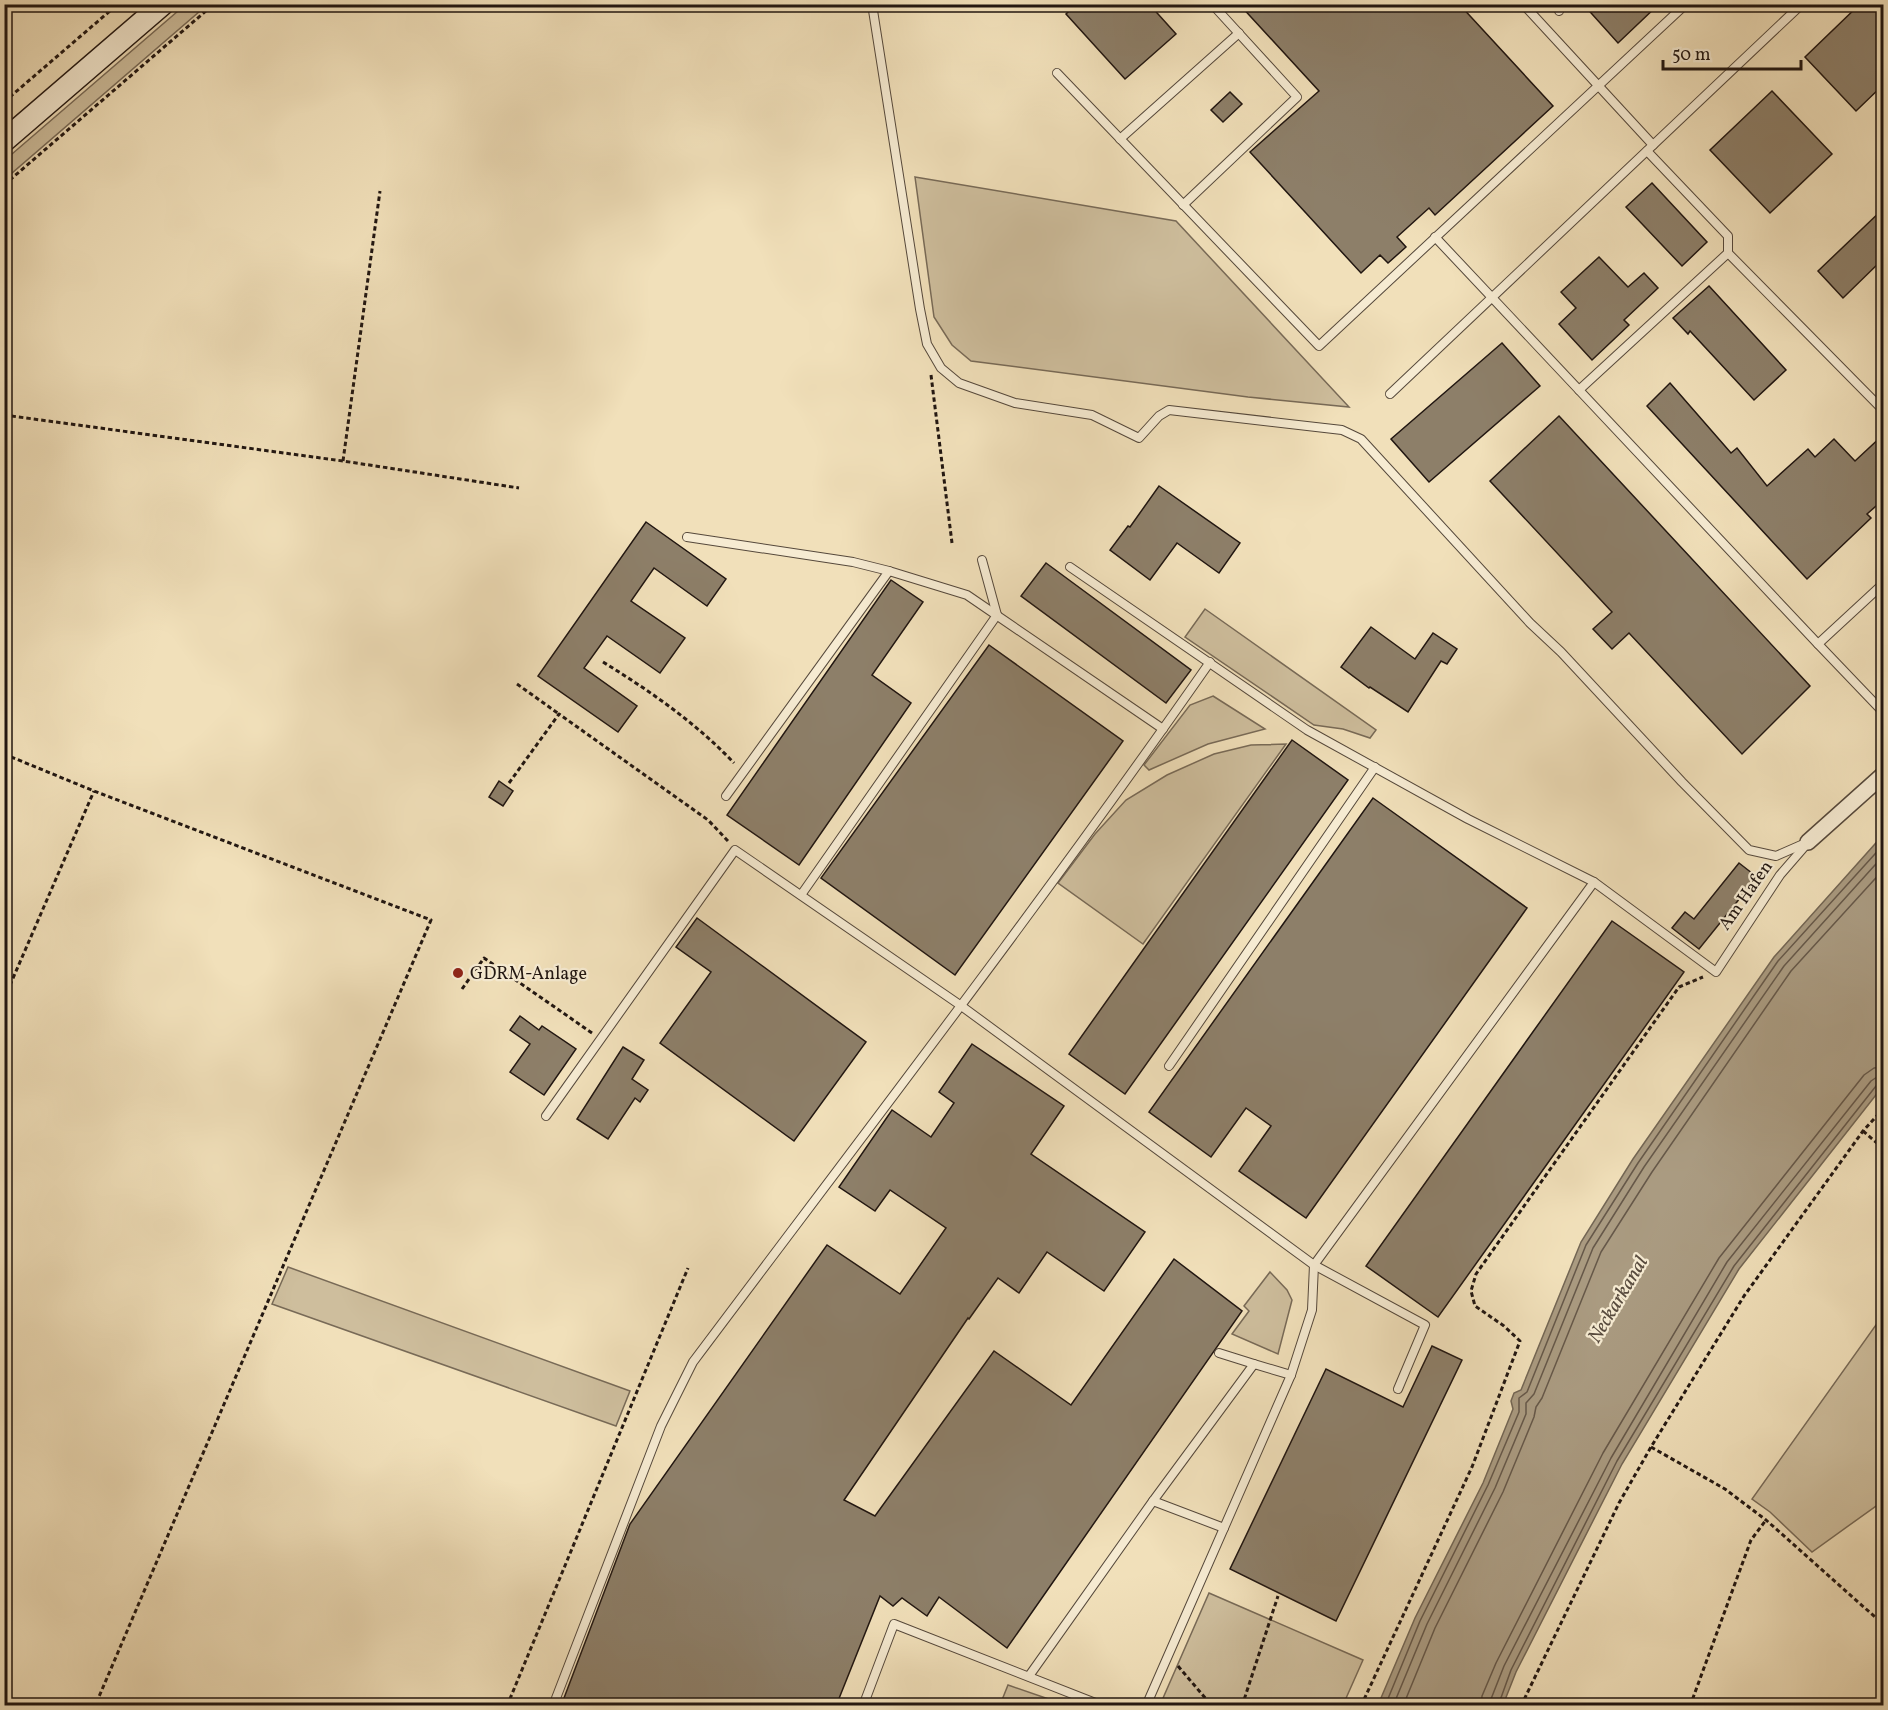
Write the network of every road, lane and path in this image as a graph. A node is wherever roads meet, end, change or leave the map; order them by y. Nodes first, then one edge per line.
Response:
1 (118, 4) edge
2 (163, 4) edge
3 (214, 4) edge
4 (872, 4) edge
5 (1212, 4) edge
6 (1522, 4) edge
7 (1686, 4) edge
8 (1802, 4) edge
9 (1239, 33) junction
10 (1057, 73) dead end
11 (1599, 85) junction
12 (4, 102) edge
13 (1120, 139) junction
14 (4, 141) edge
15 (1650, 148) junction
16 (4, 184) edge
17 (380, 190) dead end
18 (1183, 205) junction
19 (1435, 237) junction
20 (1728, 253) junction
21 (1492, 297) junction
22 (927, 344) junction
23 (1579, 390) junction
24 (1390, 394) dead end
25 (1884, 409) edge
26 (4, 415) edge
27 (343, 461) junction
28 (519, 488) dead end
29 (687, 537) dead end
30 (952, 543) dead end
31 (982, 560) dead end
32 (1070, 567) dead end
33 (889, 571) junction
34 (1884, 583) edge
35 (997, 615) junction
36 (1818, 644) junction
37 (603, 662) dead end
38 (1210, 662) junction
39 (517, 684) dead end
40 (1884, 713) edge
41 (559, 714) junction
42 (1163, 729) junction
43 (4, 754) edge
44 (1375, 767) junction
45 (743, 772) junction
46 (1884, 774) edge
47 (509, 783) dead end
48 (94, 791) junction
49 (726, 796) dead end
50 (1809, 842) junction
51 (735, 850) junction
52 (1594, 882) junction
53 (801, 895) junction
54 (1716, 972) junction
55 (462, 989) dead end
56 (4, 999) edge
57 (960, 1005) junction
58 (602, 1040) junction
59 (1169, 1066) dead end
60 (1884, 1108) edge
61 (546, 1116) dead end
62 (1863, 1131) junction
63 (1884, 1149) edge
64 (1314, 1265) junction
65 (688, 1268) dead end
66 (1219, 1353) dead end
67 (1254, 1364) junction
68 (1291, 1375) junction
69 (1398, 1389) dead end
70 (1651, 1447) junction
71 (1153, 1502) junction
72 (1766, 1520) junction
73 (1224, 1528) junction
74 (1278, 1596) dead end
75 (1884, 1625) edge
76 (1168, 1654) junction
77 (1029, 1676) junction
78 (95, 1706) edge
79 (507, 1706) edge
80 (553, 1706) edge
81 (863, 1706) edge
82 (1103, 1706) edge
83 (1146, 1706) edge
84 (1212, 1706) edge
85 (1242, 1706) edge
86 (1361, 1706) edge
87 (1521, 1706) edge
88 (1690, 1706) edge

1 - 12 path
2 - 14 main road
3 - 16 path
4 - 22 lane
5 - 9 lane
6 - 11 lane
7 - 11 lane
8 - 15 lane
9 - 13 lane
9 - 18 lane
10 - 13 lane
11 - 15 lane
11 - 19 lane
13 - 18 lane
15 - 20 lane
15 - 21 lane
17 - 27 path
18 - 19 lane
19 - 21 lane
20 - 23 lane
20 - 25 lane
21 - 23 lane
21 - 24 lane
22 - 30 path
22 - 50 lane, Am Hafen
23 - 36 lane
26 - 27 path
27 - 28 path
29 - 33 lane
31 - 35 lane
32 - 38 lane
33 - 35 lane
33 - 45 lane
34 - 36 lane
35 - 42 lane
35 - 53 lane
36 - 40 lane
37 - 45 path
38 - 42 lane
38 - 44 lane
39 - 41 path
41 - 47 path
41 - 51 path
42 - 57 lane
43 - 48 path
44 - 52 lane
44 - 59 lane
45 - 49 lane
46 - 50 street, Am Hafen
48 - 56 path
48 - 78 path
50 - 54 lane, Am Hafen
51 - 53 lane
51 - 58 lane
52 - 54 lane
52 - 64 lane
53 - 57 lane
54 - 86 path
55 - 58 path
57 - 64 lane
57 - 80 lane
58 - 61 lane
60 - 62 path
62 - 63 path
62 - 70 path
64 - 68 lane
64 - 69 lane
65 - 79 path
66 - 67 lane
67 - 68 lane
67 - 71 lane
68 - 73 lane
70 - 72 path
70 - 87 path
71 - 73 lane
71 - 77 lane
72 - 75 path
72 - 88 path
73 - 76 lane
74 - 85 path
76 - 83 lane
76 - 84 path
77 - 81 lane
77 - 82 lane

